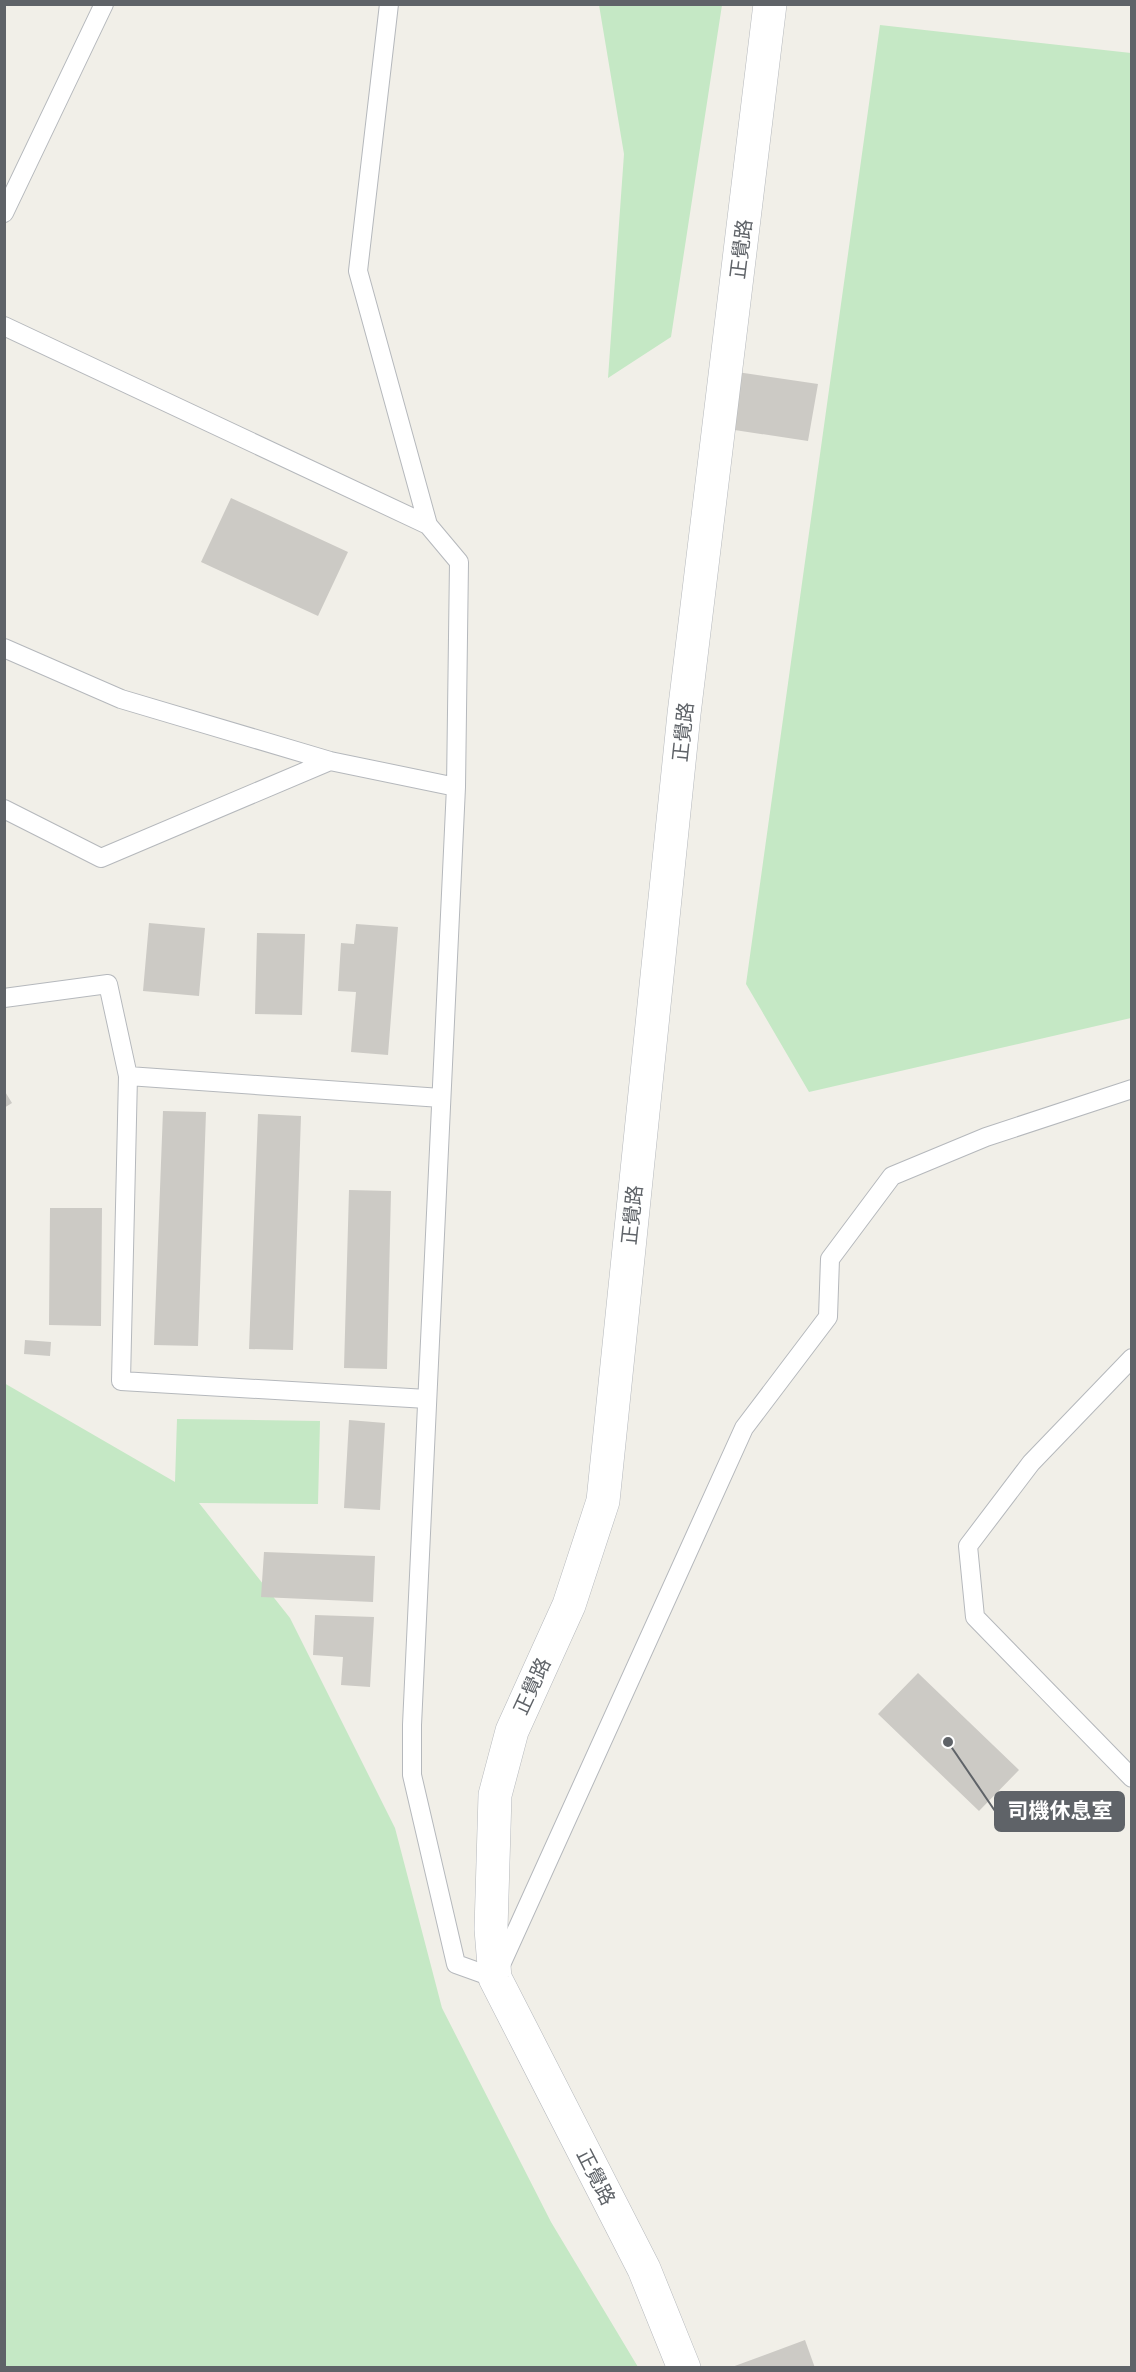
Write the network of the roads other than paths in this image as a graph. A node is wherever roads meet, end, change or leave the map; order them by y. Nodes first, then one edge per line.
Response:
1 (104, 4) edge
2 (389, 4) edge
3 (770, 4) edge
4 (4, 213) edge
5 (4, 326) edge
6 (428, 525) junction
7 (4, 648) edge
8 (330, 760) junction
9 (456, 787) junction
10 (4, 809) edge
11 (4, 998) edge
12 (128, 1076) junction
13 (1131, 1089) edge
14 (441, 1098) junction
15 (1131, 1358) edge
16 (427, 1399) junction
17 (1131, 1778) edge
18 (495, 1978) junction
19 (684, 2367) edge

1 - 4 lane
2 - 6 lane
3 - 18 street, 正覺路
5 - 6 lane
6 - 9 lane
7 - 8 lane
8 - 9 lane
8 - 10 lane
9 - 14 lane
11 - 12 lane
12 - 14 lane
12 - 16 lane
13 - 18 lane
14 - 16 lane
15 - 17 lane
16 - 18 lane
18 - 19 street, 正覺路

